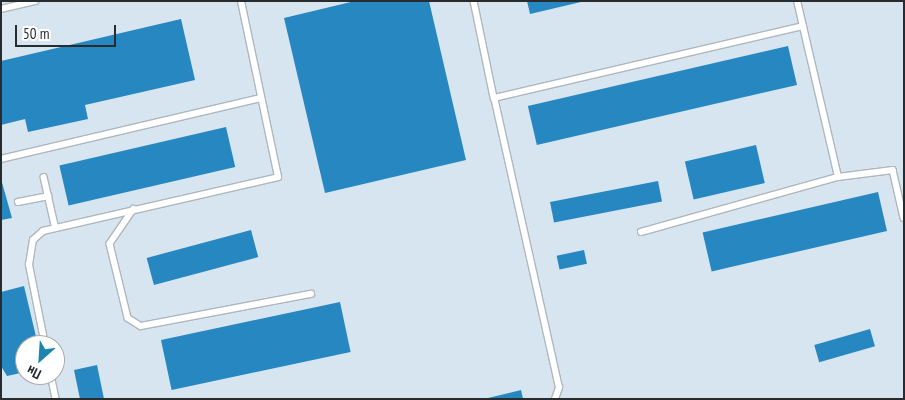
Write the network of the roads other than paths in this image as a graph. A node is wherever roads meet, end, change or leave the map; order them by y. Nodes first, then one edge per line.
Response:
1 (35, 1) edge
2 (241, 1) edge
3 (474, 1) edge
4 (797, 1) edge
5 (1, 9) edge
6 (803, 26) junction
7 (261, 98) junction
8 (494, 98) junction
9 (1, 159) edge
10 (44, 177) dead end
11 (838, 177) junction
12 (48, 196) junction
13 (18, 202) dead end
14 (134, 209) junction
15 (904, 218) edge
16 (55, 225) junction
17 (641, 232) dead end
18 (311, 294) dead end
19 (43, 335) edge
20 (53, 385) edge
21 (56, 399) edge
22 (555, 399) edge

1 - 5 lane
2 - 7 lane
3 - 8 lane
4 - 6 lane
6 - 8 lane
6 - 11 lane
7 - 9 lane
7 - 14 lane
8 - 22 lane
10 - 12 lane
11 - 15 lane
11 - 17 lane
12 - 13 lane
12 - 16 lane
14 - 16 lane
14 - 18 lane
16 - 19 lane
20 - 21 lane

